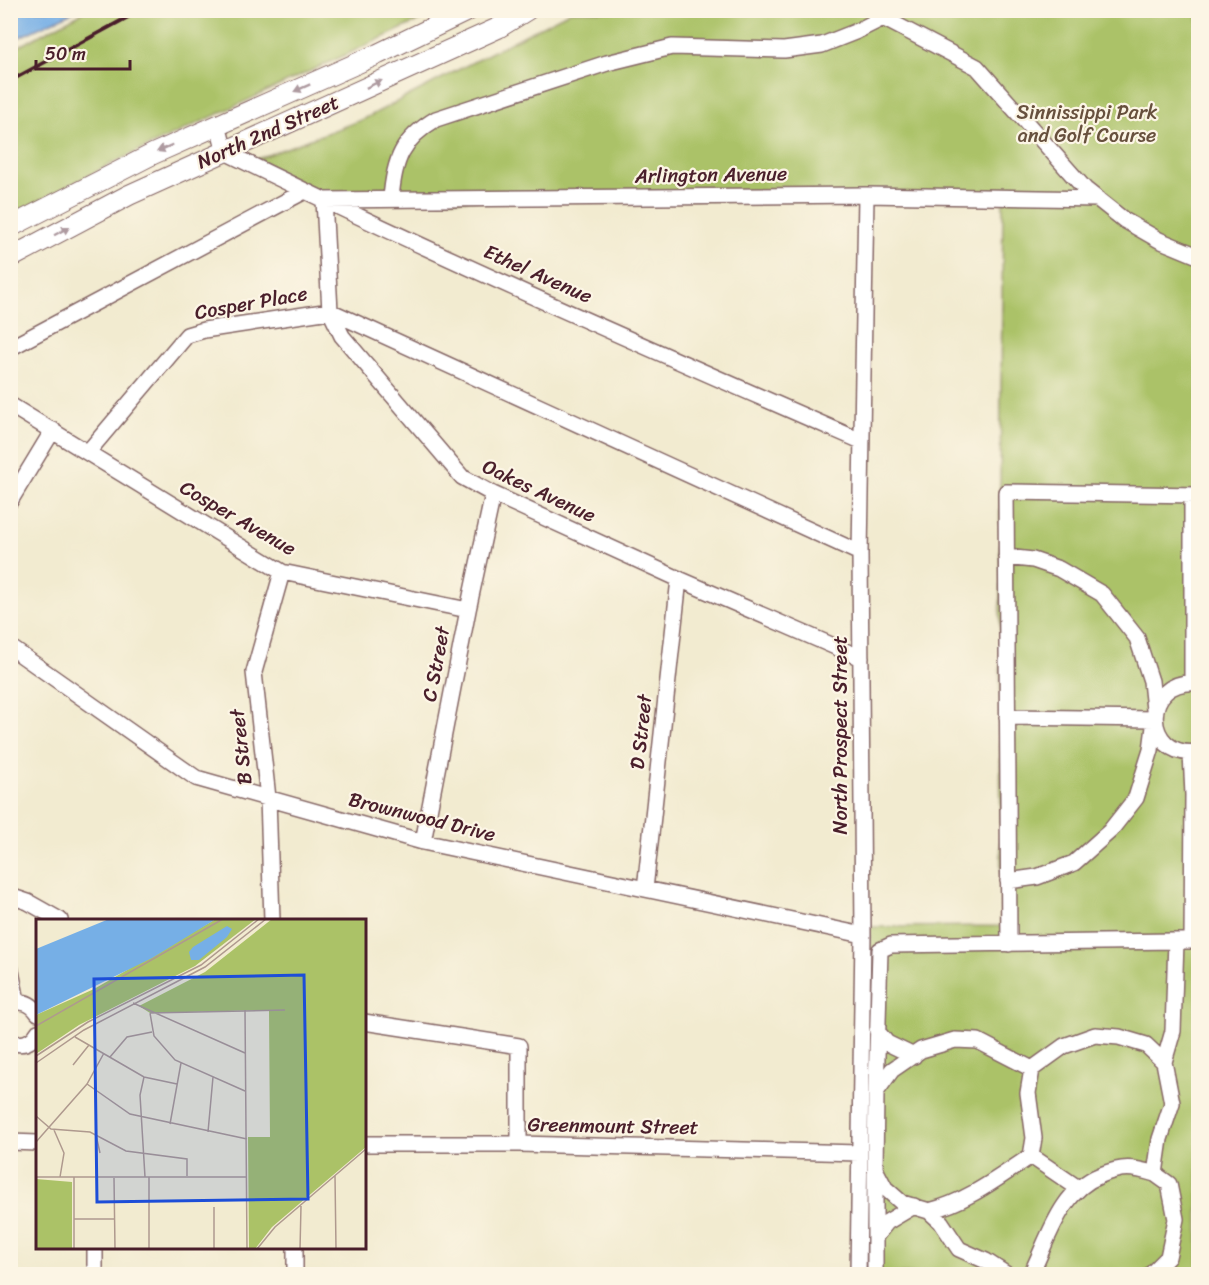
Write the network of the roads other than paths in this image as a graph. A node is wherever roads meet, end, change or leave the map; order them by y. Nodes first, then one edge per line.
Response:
1 (469, 10) edge
2 (527, 10) edge
3 (883, 13) edge
4 (218, 125) junction
5 (225, 152) junction
6 (305, 191) junction
7 (866, 195) junction
8 (391, 199) junction
9 (324, 200) junction
10 (1098, 200) junction
11 (10, 227) edge
12 (1198, 256) edge
13 (10, 258) edge
14 (330, 311) junction
15 (10, 348) edge
16 (10, 405) edge
17 (52, 430) junction
18 (861, 441) junction
19 (88, 452) junction
20 (493, 494) junction
21 (1195, 495) edge
22 (10, 501) edge
23 (860, 553) junction
24 (1006, 557) junction
25 (282, 572) junction
26 (679, 579) junction
27 (468, 610) junction
28 (10, 647) edge
29 (861, 657) junction
30 (1195, 682) edge
31 (1007, 717) junction
32 (1155, 719) junction
33 (1195, 753) edge
34 (268, 798) junction
35 (423, 842) junction
36 (1008, 881) junction
37 (645, 889) junction
38 (10, 896) edge
39 (57, 919) edge
40 (272, 919) edge
41 (863, 935) junction
42 (1189, 941) edge
43 (1009, 944) junction
44 (10, 966) edge
45 (14, 1002) edge
46 (36, 1011) edge
47 (366, 1022) edge
48 (877, 1031) junction
49 (36, 1034) edge
50 (10, 1042) edge
51 (914, 1056) junction
52 (1164, 1062) junction
53 (1032, 1069) junction
54 (876, 1092) junction
55 (10, 1142) edge
56 (36, 1143) edge
57 (366, 1144) edge
58 (519, 1144) junction
59 (860, 1153) junction
60 (1031, 1156) junction
61 (875, 1170) junction
62 (1155, 1174) junction
63 (1078, 1188) junction
64 (922, 1208) junction
65 (876, 1237) junction
66 (95, 1249) edge
67 (295, 1249) edge
68 (95, 1275) edge
69 (295, 1275) edge
70 (858, 1275) edge
71 (875, 1275) edge
72 (1006, 1275) edge
73 (1031, 1275) edge
74 (1151, 1275) edge

1 -> 4 main road, North 2nd Street
5 -> 2 main road, North 2nd Street
3 - 8 street
3 - 10 street
4 - 5 street
4 -> 11 main road, North 2nd Street
5 - 6 street, Ethel Avenue
13 -> 5 main road, North 2nd Street
6 - 9 street, Ethel Avenue
6 - 15 street
7 - 8 street, Arlington Avenue
7 - 10 street, Arlington Avenue
7 - 18 street, North Prospect Street
8 - 9 street, Arlington Avenue
9 - 14 street, Oakes Avenue
9 - 18 street, Ethel Avenue
10 - 12 street
14 - 19 street, Cosper Place
14 - 20 street, Oakes Avenue
14 - 23 street
16 - 17 street, Cosper Avenue
17 - 19 street, Cosper Avenue
17 - 22 street
18 - 23 street, North Prospect Street
19 - 25 street, Cosper Avenue
20 - 26 street, Oakes Avenue
20 - 27 street, C Street
21 - 24 street
21 - 30 street
23 - 29 street, North Prospect Street
24 - 31 street
24 - 32 street
25 - 27 street, Cosper Avenue
25 - 34 street, B Street
26 - 29 street, Oakes Avenue
26 - 37 street, D Street
27 - 35 street, C Street
28 - 34 street, Brownwood Drive
29 - 41 street, North Prospect Street
30 - 32 street
31 - 32 street
31 - 36 street
32 - 33 street
32 - 36 street
33 - 42 street
34 - 35 street, Brownwood Drive
34 - 40 street, B Street
35 - 37 street, Brownwood Drive
36 - 43 street
37 - 41 street, Brownwood Drive
38 - 39 street
41 - 59 street, North Prospect Street
42 - 43 street
42 - 52 street
43 - 48 street
44 - 45 street
45 - 46 street
47 - 58 street
48 - 51 street
48 - 54 street
49 - 50 street
51 - 53 street
51 - 54 street
52 - 53 street
52 - 62 street
53 - 60 street
54 - 61 street
55 - 56 street
57 - 58 street, Greenmount Street
58 - 59 street, Greenmount Street
59 - 70 street, North Prospect Street
60 - 63 street
60 - 64 street
61 - 64 street
61 - 65 street
62 - 63 street
62 - 74 street
63 - 73 street
64 - 65 street
64 - 72 street
65 - 71 street
66 - 68 street
67 - 69 street

